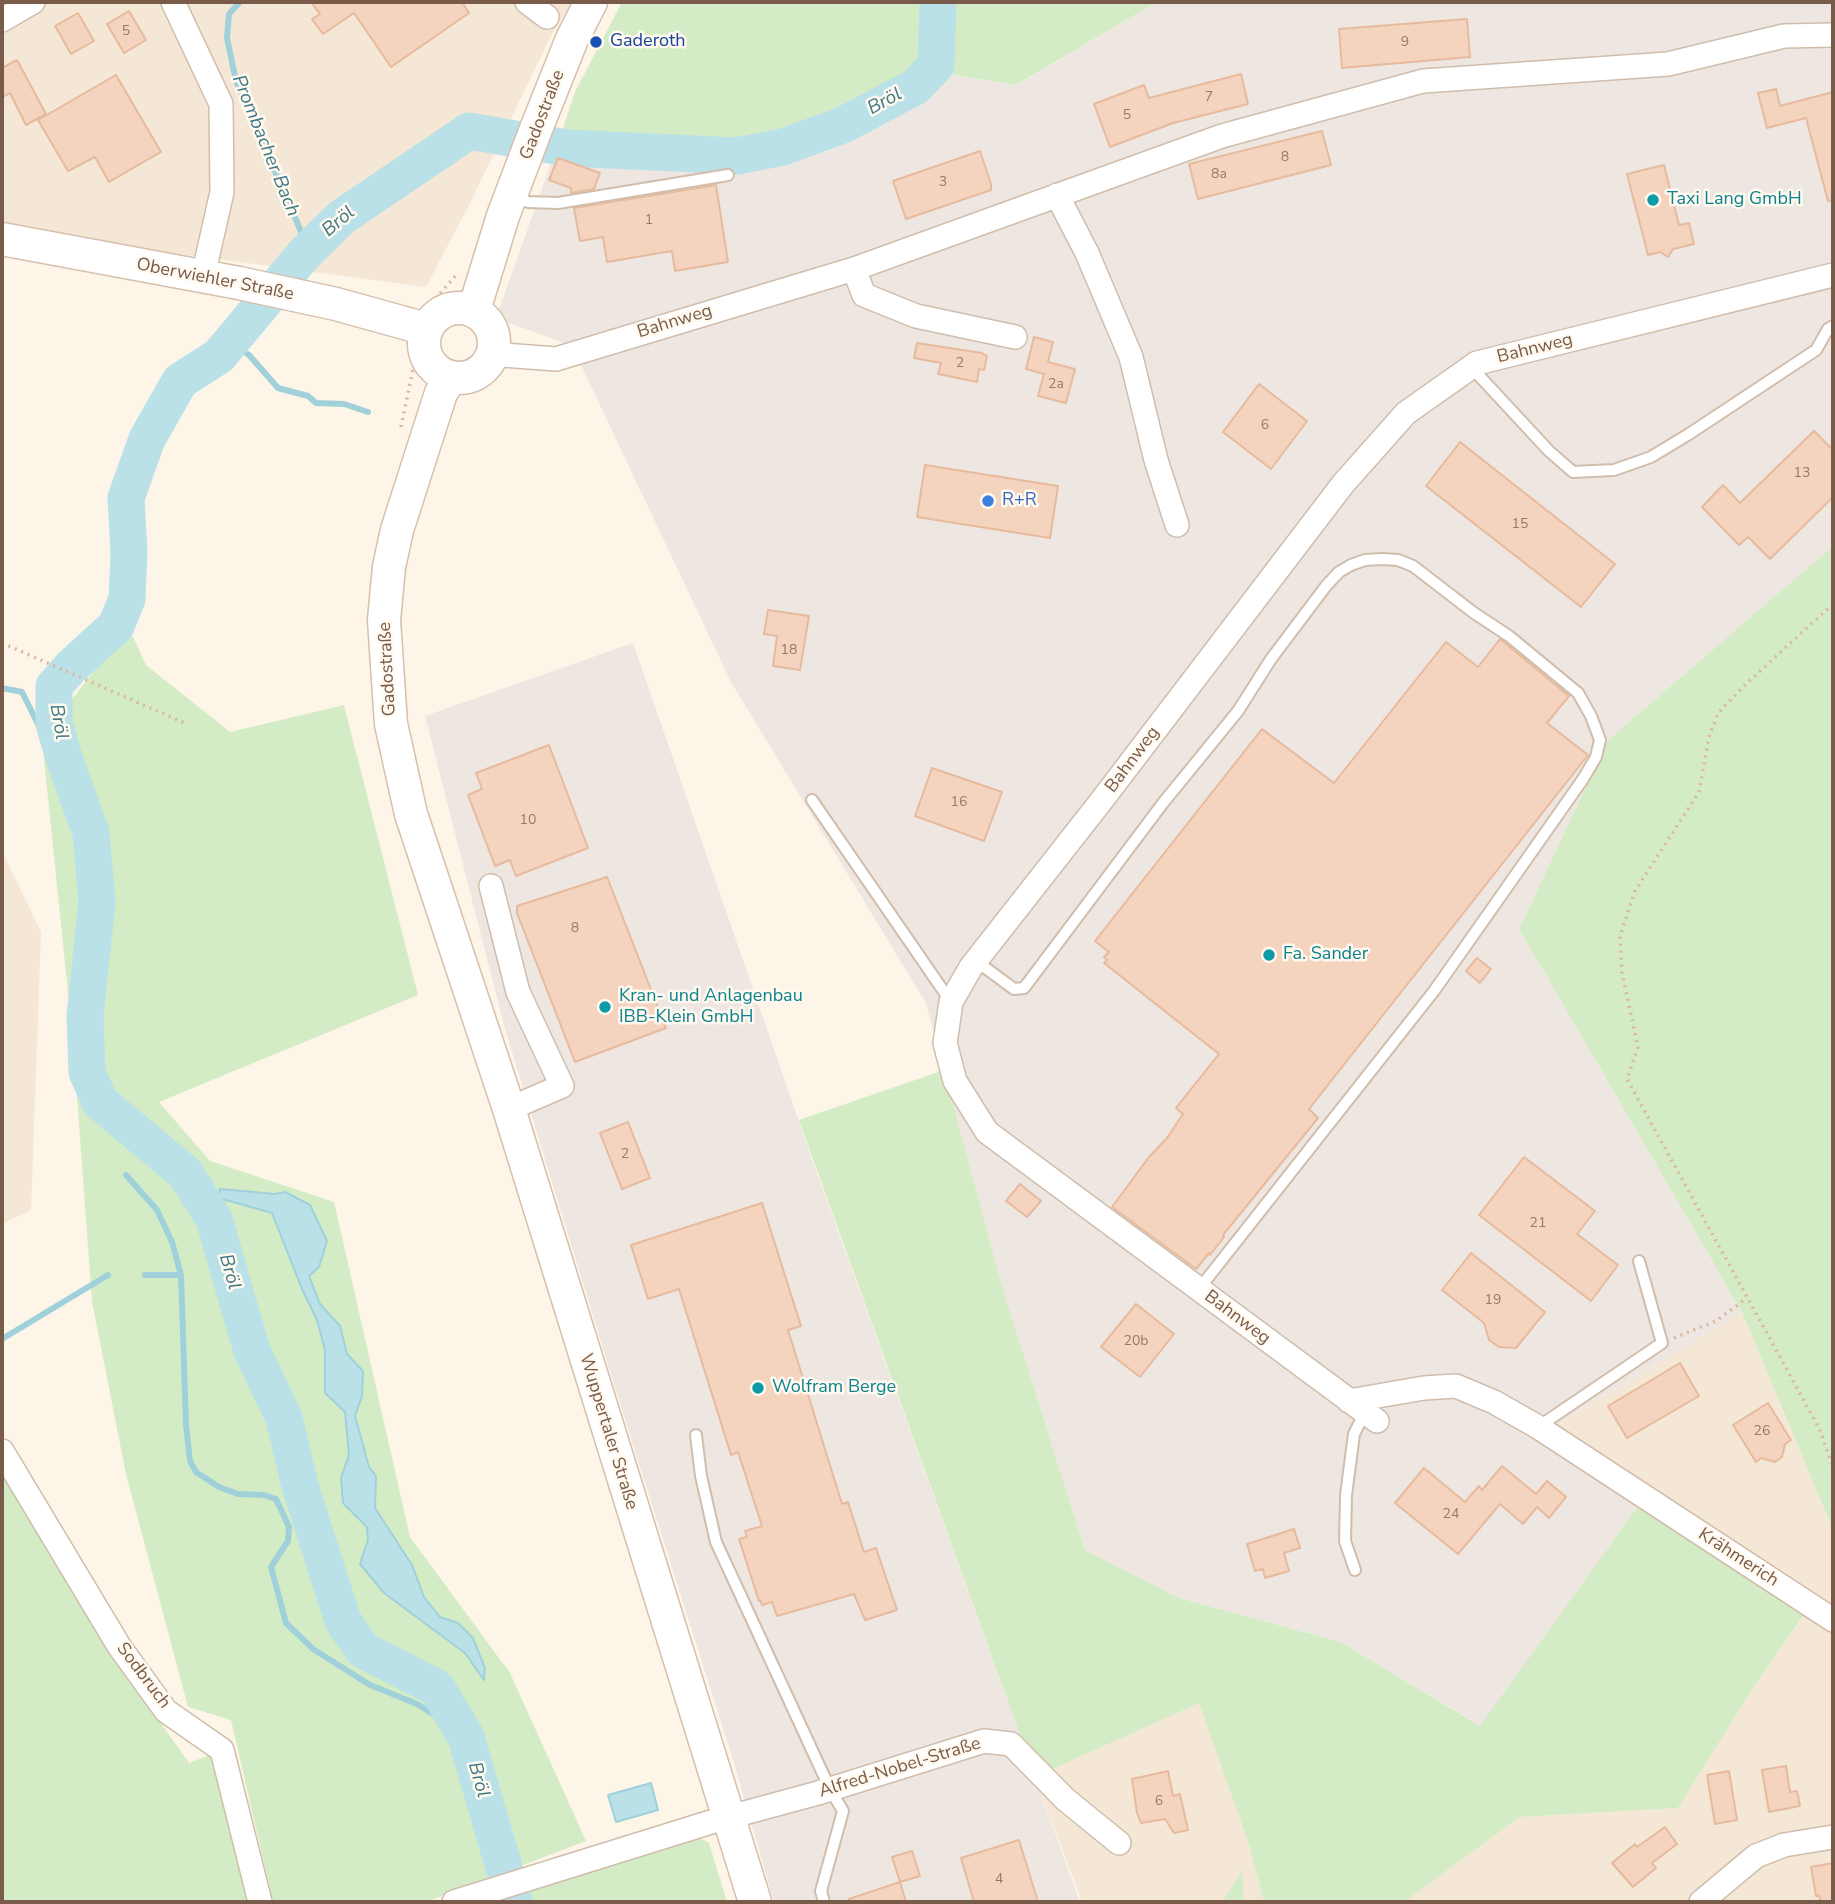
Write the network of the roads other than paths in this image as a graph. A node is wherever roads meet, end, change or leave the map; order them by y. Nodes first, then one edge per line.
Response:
1 (173, 2) edge
2 (527, 2) edge
3 (591, 2) edge
4 (547, 17) dead end
5 (1833, 35) edge
6 (728, 175) dead end
7 (516, 186) junction
8 (1057, 195) junction
9 (2, 239) edge
10 (854, 269) junction
11 (1833, 275) edge
12 (203, 276) junction
13 (474, 310) junction
14 (1833, 326) edge
15 (426, 329) junction
16 (1015, 337) dead end
17 (494, 352) junction
18 (1471, 367) junction
19 (451, 377) junction
20 (1177, 525) dead end
21 (813, 800) dead end
22 (491, 886) dead end
23 (461, 961) joint
24 (976, 961) junction
25 (951, 1002) junction
26 (509, 1109) junction
27 (1639, 1261) dead end
28 (1199, 1289) junction
29 (1364, 1411) junction
30 (1538, 1427) junction
31 (696, 1435) dead end
32 (2, 1451) edge
33 (1355, 1570) dead end
34 (1833, 1620) edge
35 (830, 1789) junction
36 (729, 1818) junction
37 (1833, 1837) edge
38 (1119, 1843) dead end
39 (260, 1902) edge
40 (456, 1902) edge
41 (755, 1902) edge
42 (824, 1902) edge
43 (1700, 1902) edge

1 - 12 street
2 - 4 street
3 - 7 main road, Gadostraße
5 - 8 street, Bahnweg
6 - 7 lane
7 - 13 main road, Gadostraße
8 - 10 street, Bahnweg
8 - 20 street
9 - 12 main road, Oberwiehler Straße
10 - 16 street
10 - 17 street, Bahnweg
11 - 18 street, Bahnweg
12 - 15 main road, Oberwiehler Straße
13 - 15 main road
13 - 17 main road
14 - 18 lane
15 - 19 main road
17 - 19 main road
18 - 24 street, Bahnweg
19 - 23 main road, Gadostraße
21 - 25 lane
22 - 26 street
23 - 26 main road, Wuppertaler Straße
24 - 25 street, Bahnweg
24 - 28 lane
25 - 28 street, Bahnweg
26 - 36 main road, Wuppertaler Straße
27 - 30 lane
28 - 29 street, Bahnweg
29 - 30 street
29 - 33 lane
30 - 34 street, Krähmerich
31 - 35 lane
32 - 39 street, Sodbruch
35 - 36 street, Alfred-Nobel-Straße
35 - 38 street, Alfred-Nobel-Straße
35 - 42 lane
36 - 40 street
36 - 41 main road, Wuppertaler Straße
37 - 43 street

